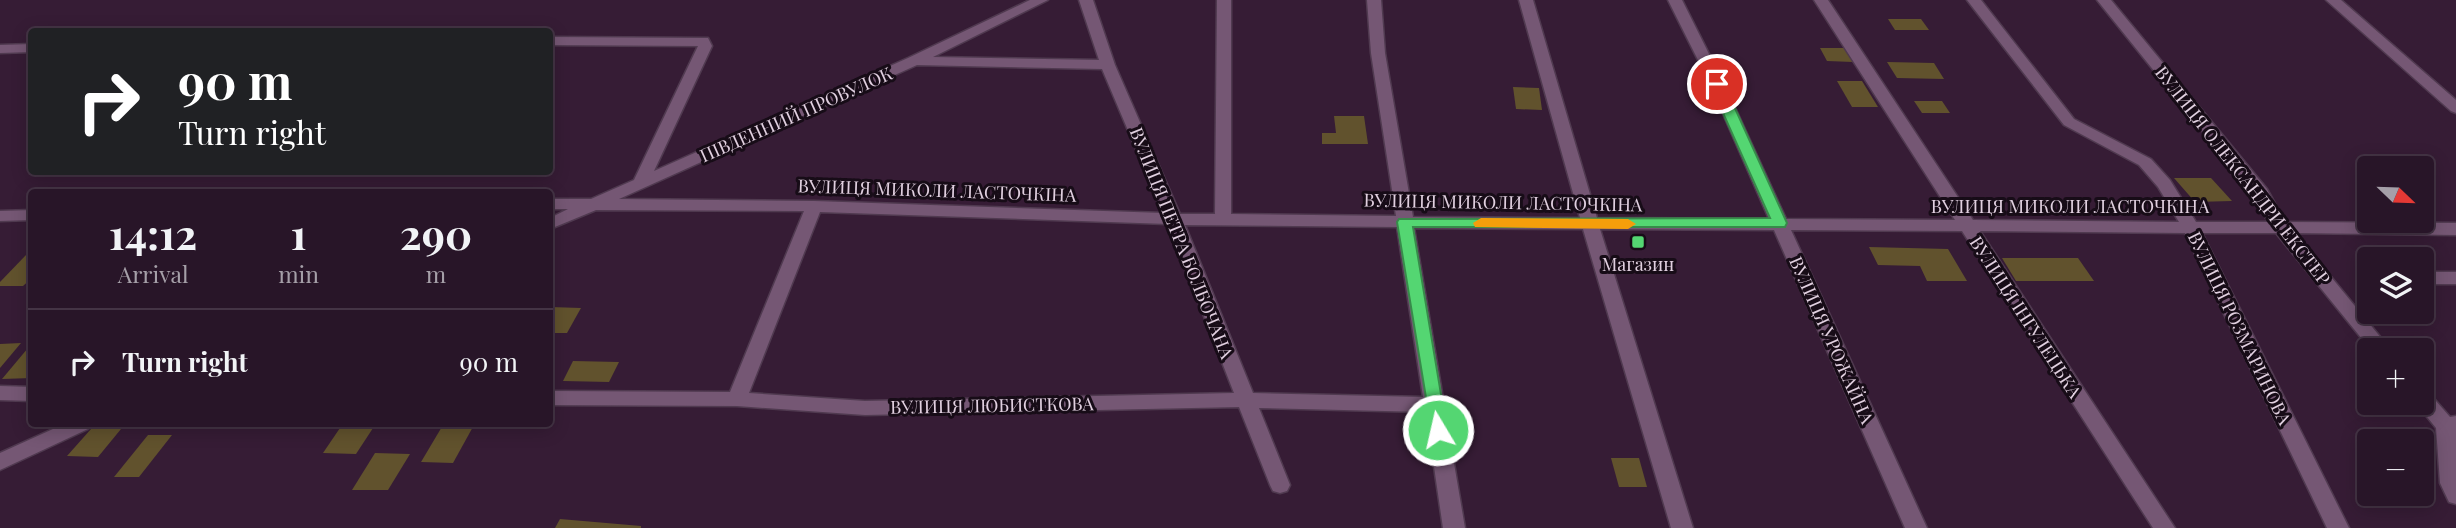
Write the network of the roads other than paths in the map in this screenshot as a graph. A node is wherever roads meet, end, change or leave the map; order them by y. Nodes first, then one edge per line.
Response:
1 (1041, 0) edge
2 (1086, 0) edge
3 (1224, 0) edge
4 (1374, 0) edge
5 (1526, 0) edge
6 (1675, 0) edge
7 (1821, 0) edge
8 (1974, 0) edge
9 (2104, 0) edge
10 (2333, 0) edge
11 (553, 41) edge
12 (28, 48) edge
13 (0, 49) edge
14 (913, 61) junction
15 (1108, 65) junction
16 (2456, 107) edge
17 (641, 182) junction
18 (601, 202) junction
19 (553, 204) edge
20 (814, 206) junction
21 (28, 215) edge
22 (0, 216) edge
23 (1174, 219) junction
24 (1223, 219) junction
25 (1405, 222) junction
26 (553, 223) edge
27 (1780, 223) junction
28 (1592, 225) junction
29 (1966, 226) junction
30 (2278, 226) junction
31 (2192, 229) junction
32 (2456, 229) edge
33 (2434, 278) edge
34 (2456, 278) edge
35 (2372, 338) edge
36 (0, 393) edge
37 (28, 394) edge
38 (553, 398) edge
39 (737, 399) junction
40 (1245, 400) junction
41 (1434, 405) junction
42 (2434, 409) edge
43 (2451, 424) edge
44 (75, 427) edge
45 (0, 462) edge
46 (1280, 485) dead end
47 (2456, 496) edge
48 (1454, 528) edge
49 (1682, 528) edge
50 (1916, 528) edge
51 (2164, 528) edge
52 (2338, 528) edge

1 - 14 street, ПІВДЕННИЙ ПРОВУЛОК
2 - 15 street, ВУЛИЦЯ ПЕТРА БОЛБОЧАНА
3 - 24 street
4 - 25 street
5 - 28 street
6 - 27 street, ВУЛИЦЯ УРОЖАЙНА
7 - 29 street, ВУЛИЦЯ ІНГУЛЕЦЬКА
8 - 31 street, ВУЛИЦЯ РОЗМАРИНОВА
9 - 30 street, ВУЛИЦЯ ОЛЕКСАНДРИ ЕКСТЕР
10 - 16 street
11 - 17 street
12 - 13 street
14 - 15 street
14 - 17 street, ПІВДЕННИЙ ПРОВУЛОК
15 - 23 street, ВУЛИЦЯ ПЕТРА БОЛБОЧАНА
17 - 18 street, ПІВДЕННИЙ ПРОВУЛОК
18 - 19 street, ВУЛИЦЯ МИКОЛИ ЛАСТОЧКІНА
18 - 20 street, ВУЛИЦЯ МИКОЛИ ЛАСТОЧКІНА
18 - 26 street, ПІВДЕННИЙ ПРОВУЛОК
20 - 23 street, ВУЛИЦЯ МИКОЛИ ЛАСТОЧКІНА
20 - 39 street
21 - 22 street
23 - 24 street, ВУЛИЦЯ МИКОЛИ ЛАСТОЧКІНА
23 - 40 street, ВУЛИЦЯ ПЕТРА БОЛБОЧАНА
24 - 25 street, ВУЛИЦЯ МИКОЛИ ЛАСТОЧКІНА
25 - 28 street, ВУЛИЦЯ МИКОЛИ ЛАСТОЧКІНА
25 - 41 street
27 - 28 street, ВУЛИЦЯ МИКОЛИ ЛАСТОЧКІНА
27 - 29 street, ВУЛИЦЯ МИКОЛИ ЛАСТОЧКІНА
27 - 50 street, ВУЛИЦЯ УРОЖАЙНА
28 - 49 street
29 - 31 street, ВУЛИЦЯ МИКОЛИ ЛАСТОЧКІНА
29 - 51 street, ВУЛИЦЯ ІНГУЛЕЦЬКА
30 - 31 street, ВУЛИЦЯ МИКОЛИ ЛАСТОЧКІНА
30 - 32 street, ВУЛИЦЯ МИКОЛИ ЛАСТОЧКІНА
30 - 35 street, ВУЛИЦЯ ОЛЕКСАНДРИ ЕКСТЕР
31 - 52 street, ВУЛИЦЯ РОЗМАРИНОВА
33 - 34 street
36 - 37 street
38 - 39 street, ВУЛИЦЯ ЛЮБИСТКОВА
39 - 40 street, ВУЛИЦЯ ЛЮБИСТКОВА
40 - 41 street, ВУЛИЦЯ ЛЮБИСТКОВА
40 - 46 street, ВУЛИЦЯ ПЕТРА БОЛБОЧАНА
41 - 48 street
42 - 43 street
43 - 47 street
44 - 45 street

